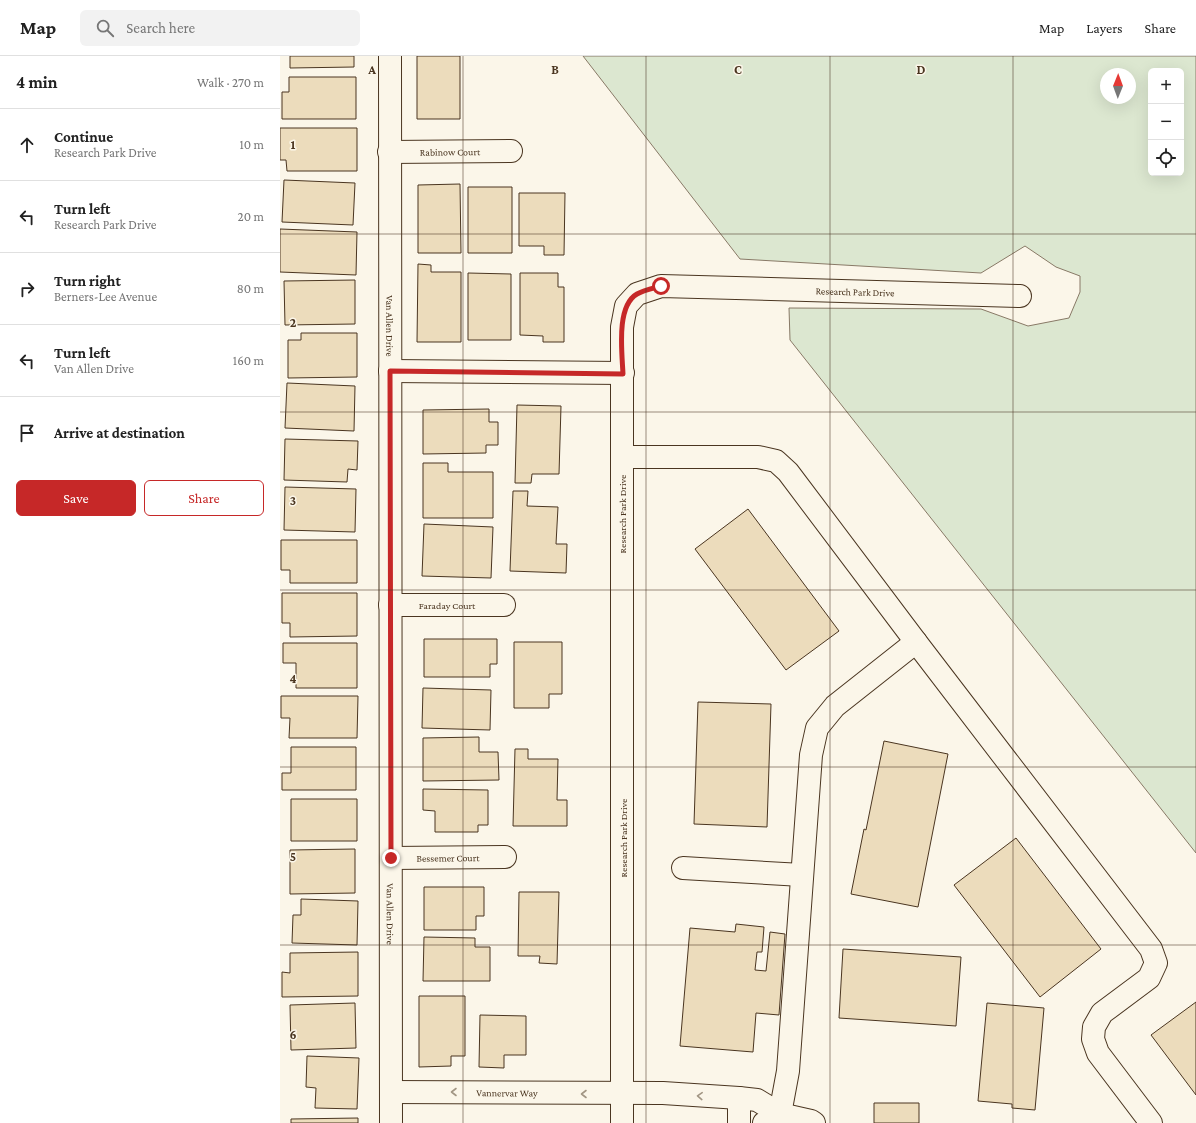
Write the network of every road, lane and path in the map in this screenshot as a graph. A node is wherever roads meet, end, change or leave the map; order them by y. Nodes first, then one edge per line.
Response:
1 (390, 56) edge
2 (511, 151) dead end
3 (389, 152) junction
4 (1020, 296) dead end
5 (390, 371) junction
6 (623, 374) junction
7 (622, 457) junction
8 (390, 605) junction
9 (504, 605) dead end
10 (916, 642) junction
11 (505, 857) dead end
12 (391, 858) junction
13 (683, 868) dead end
14 (802, 875) junction
15 (391, 1092) junction
16 (623, 1093) junction
17 (739, 1098) junction
18 (772, 1118) edge
19 (391, 1123) edge
20 (622, 1123) edge
21 (739, 1123) edge
22 (814, 1123) edge
23 (1151, 1123) edge

1 - 3 street, Van Allen Drive
2 - 3 street, Rabinow Court
3 - 5 street, Van Allen Drive
4 - 6 street, Research Park Drive
5 - 6 street
5 - 8 street, Van Allen Drive
6 - 7 street, Research Park Drive
7 - 10 street
7 - 16 street, Research Park Drive
8 - 9 street, Faraday Court
8 - 12 street, Van Allen Drive
10 - 14 street
10 - 23 street
11 - 12 street, Bessemer Court
12 - 15 street, Van Allen Drive
13 - 14 street
14 - 18 street
16 -> 15 street, Vannervar Way
15 - 19 street, Van Allen Drive
17 -> 16 street, Vannervar Way
16 - 20 street, Research Park Drive
17 - 18 street, Vannervar Way
17 - 21 street
18 - 22 street, Vannervar Way

